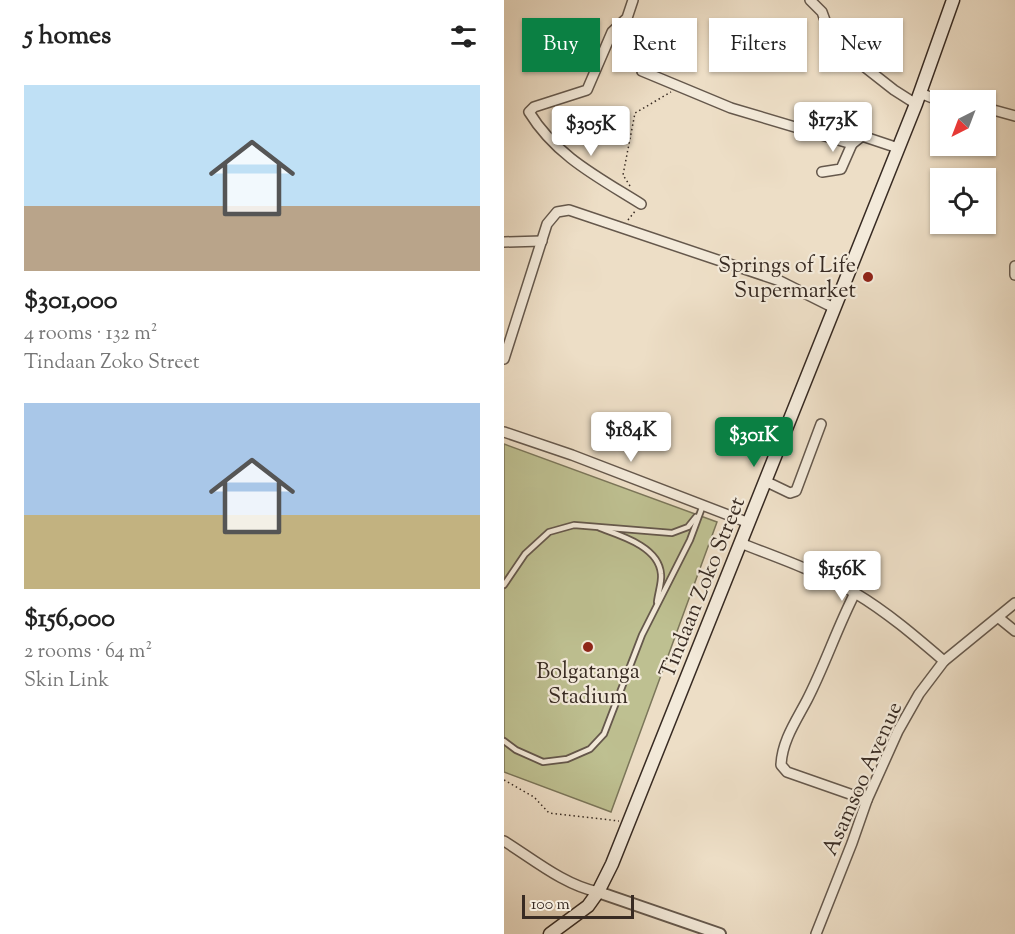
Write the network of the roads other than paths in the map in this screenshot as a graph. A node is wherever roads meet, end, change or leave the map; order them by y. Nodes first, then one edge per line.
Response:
1 (633, 0) edge
2 (810, 0) edge
3 (953, 0) edge
4 (627, 18) edge
5 (612, 32) edge
6 (646, 72) edge
7 (918, 98) junction
8 (930, 100) edge
9 (996, 111) edge
10 (1015, 116) edge
11 (852, 144) junction
12 (898, 148) junction
13 (822, 172) dead end
14 (640, 204) road end
15 (542, 241) junction
16 (504, 242) edge
17 (1015, 266) edge
18 (1015, 275) edge
19 (834, 308) junction
20 (504, 358) edge
21 (821, 424) dead end
22 (504, 432) edge
23 (765, 481) junction
24 (703, 505) junction
25 (698, 515) junction
26 (749, 522) junction
27 (595, 526) junction
28 (740, 543) junction
29 (504, 585) edge
30 (855, 593) junction
31 (1015, 603) edge
32 (656, 608) junction
33 (999, 618) junction
34 (1015, 631) edge
35 (944, 661) junction
36 (504, 741) edge
37 (867, 800) junction
38 (504, 841) edge
39 (598, 892) junction
40 (550, 934) edge
41 (720, 934) edge
42 (816, 934) edge

1 - 4 street
2 - 7 street
3 - 7 main road, Tindaan Zoko Street
5 - 14 street
6 - 11 street
7 - 8 street
7 - 12 main road, Tindaan Zoko Street
9 - 10 street
11 - 12 street
11 - 13 street
12 - 19 main road, Tindaan Zoko Street
15 - 16 street
15 - 19 street
15 - 20 street
17 - 18 street
19 - 23 main road, Tindaan Zoko Street
21 - 23 street
22 - 24 street
23 - 26 main road, Tindaan Zoko Street
24 - 25 lane
24 - 26 street
25 - 27 lane
25 - 32 lane
26 - 28 main road, Tindaan Zoko Street
27 - 29 lane
27 - 32 lane
28 - 30 street
28 - 39 main road, Tindaan Zoko Street
30 - 35 street
30 - 37 street
31 - 33 street, Asamsoo Avenue
32 - 36 lane
33 - 34 street
33 - 35 street, Asamsoo Avenue
35 - 37 street, Asamsoo Avenue
37 - 42 street, Asamsoo Avenue
38 - 39 street
39 - 40 main road, Tindaan Zoko Street
39 - 41 street

